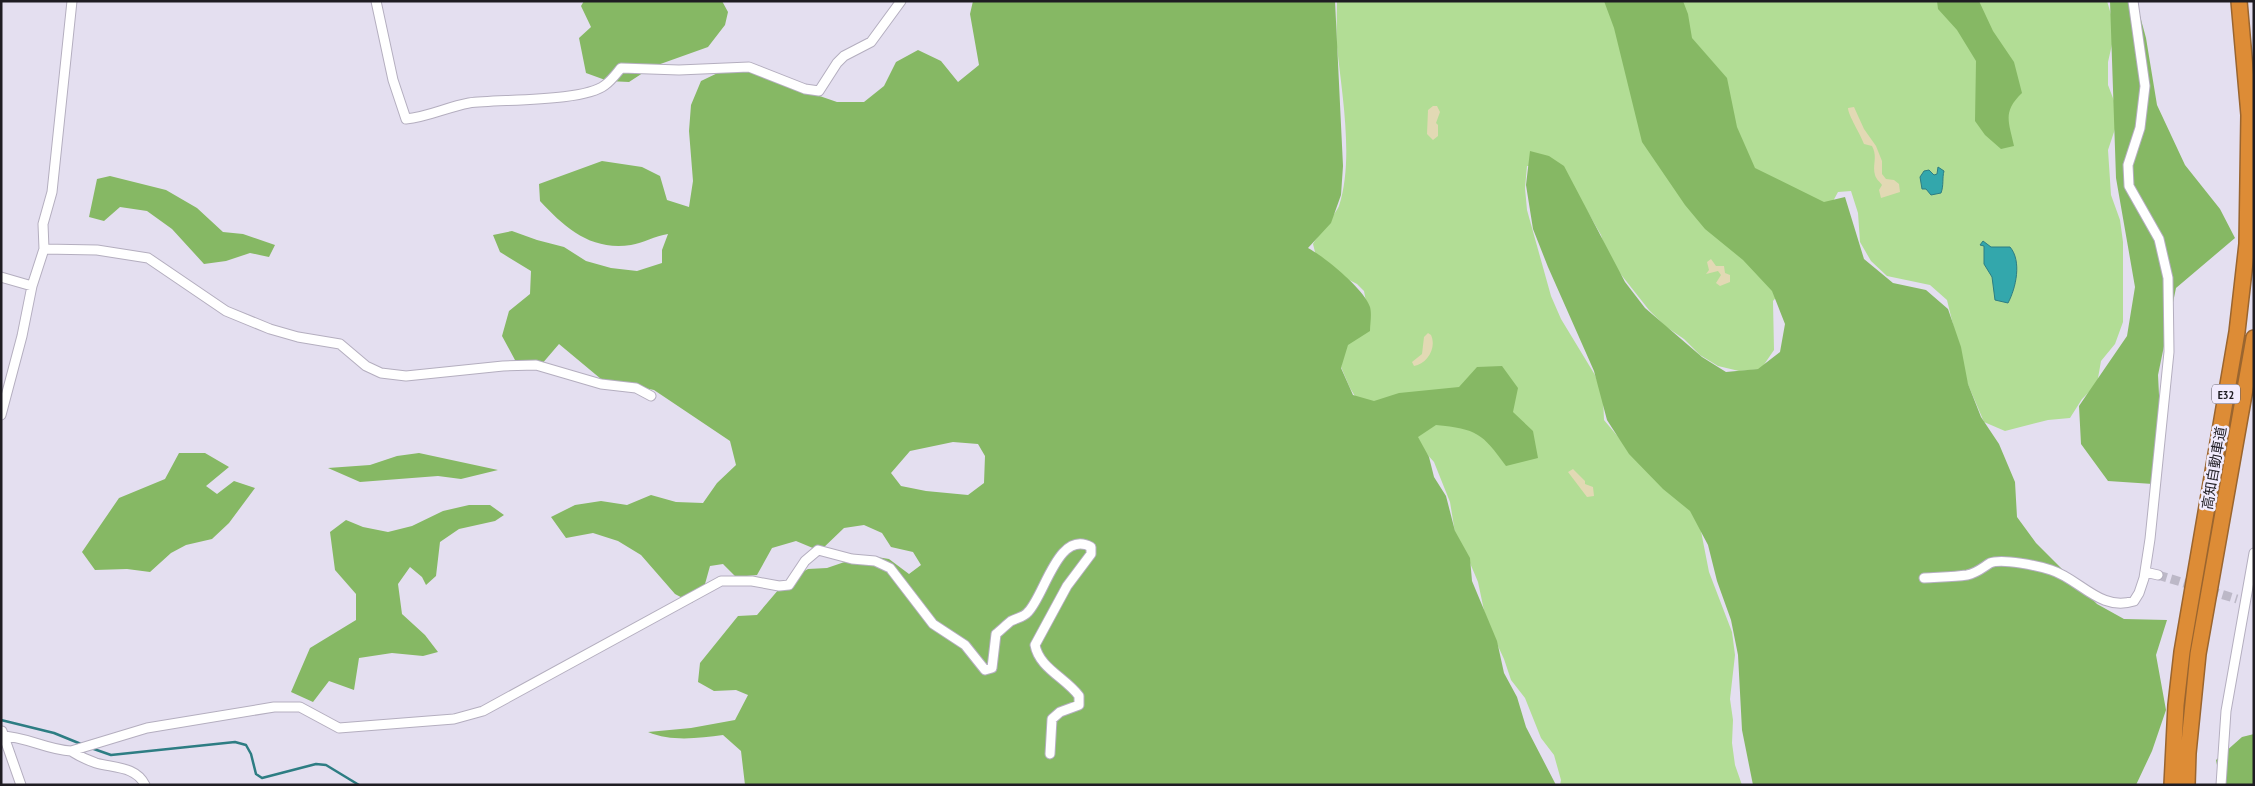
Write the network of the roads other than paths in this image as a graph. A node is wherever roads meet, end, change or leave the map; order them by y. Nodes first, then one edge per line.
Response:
1 (72, 1) edge
2 (376, 1) edge
3 (901, 1) edge
4 (2134, 1) edge
5 (2239, 1) edge
6 (44, 249) junction
7 (1, 276) edge
8 (32, 286) junction
9 (2254, 338) edge
10 (651, 396) dead end
11 (1, 415) edge
12 (2254, 553) edge
13 (2145, 572) junction
14 (2158, 575) tunnel mouth
15 (1924, 578) dead end
16 (2, 734) edge
17 (71, 751) junction
18 (1050, 754) dead end
19 (21, 785) edge
20 (145, 785) edge
21 (2172, 785) edge
22 (2187, 785) edge
23 (2221, 785) edge

1 - 6 street
2 - 3 street
4 - 13 street
5 - 21 highway, 高知自動車道 / E32
6 - 8 street
6 - 10 street
7 - 8 street
8 - 11 street
9 - 22 highway, 高知自動車道 / E32
12 - 23 street
13 - 14 street
13 - 15 street
16 - 17 street
16 - 19 street
17 - 18 street
17 - 20 street

